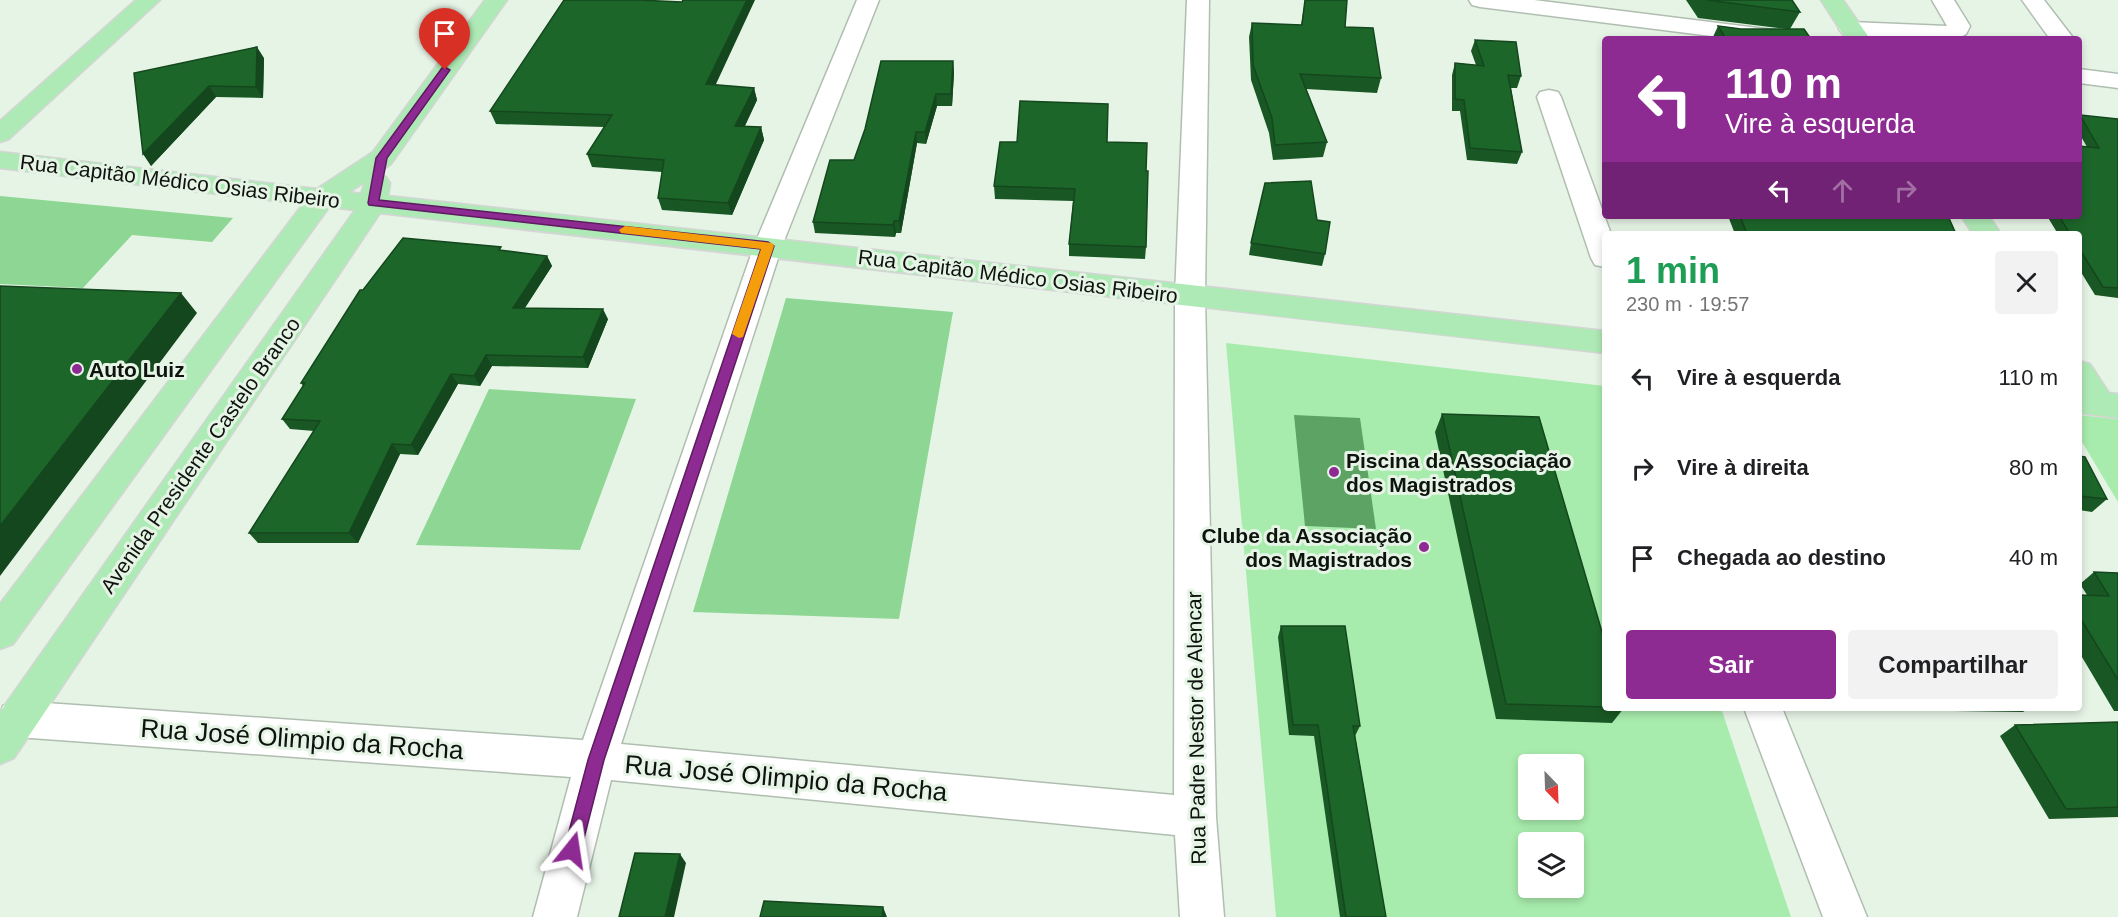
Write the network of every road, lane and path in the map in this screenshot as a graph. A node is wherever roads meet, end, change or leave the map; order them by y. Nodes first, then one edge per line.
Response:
1 (149, 0) edge
2 (496, 0) edge
3 (868, 0) edge
4 (1198, 0) edge
5 (1480, 0) edge
6 (1832, 0) edge
7 (1942, 0) edge
8 (2033, 0) edge
9 (1855, 34) edge
10 (1767, 36) edge
11 (2060, 36) edge
12 (2083, 72) edge
13 (2118, 81) edge
14 (1549, 97) dead end
15 (0, 134) edge
16 (382, 158) junction
17 (0, 160) edge
18 (322, 198) junction
19 (373, 203) junction
20 (432, 210) junction
21 (356, 231) junction
22 (768, 246) junction
23 (1602, 249) edge
24 (1190, 297) junction
25 (1602, 342) edge
26 (2082, 377) edge
27 (2099, 404) edge
28 (0, 633) edge
29 (1764, 711) edge
30 (9, 732) edge
31 (596, 760) junction
32 (1195, 817) junction
33 (555, 917) edge
34 (1202, 917) edge
35 (1845, 917) edge

1 - 15 main road
2 - 16 main road, Avenida Presidente Castelo Branco
3 - 22 street
4 - 24 street, Rua Padre Nestor de Alencar
5 - 10 street
6 - 9 main road
7 - 9 street
8 - 11 street
12 - 13 street
14 - 23 street
16 - 18 main road, Avenida Presidente Castelo Branco
16 - 19 main road, Avenida Presidente Castelo Branco
17 - 18 main road, Rua Capitão Médico Osias Ribeiro
18 - 19 main road, Rua Capitão Médico Osias Ribeiro
18 - 28 main road, Avenida Presidente Castelo Branco
19 - 20 main road, Rua Capitão Médico Osias Ribeiro
19 - 21 main road, Avenida Presidente Castelo Branco
20 - 21 main road, Rua Capitão Médico Osias Ribeiro
20 - 22 main road, Rua Capitão Médico Osias Ribeiro
21 - 30 main road, Avenida Presidente Castelo Branco
22 - 24 main road, Rua Capitão Médico Osias Ribeiro
22 - 31 street
24 - 25 main road, Rua Capitão Médico Osias Ribeiro
24 - 32 street, Rua Padre Nestor de Alencar
26 - 27 main road
29 - 35 street
30 - 31 street, Rua José Olimpio da Rocha
31 - 32 street, Rua José Olimpio da Rocha
31 - 33 street
32 - 34 street, Rua Padre Nestor de Alencar

